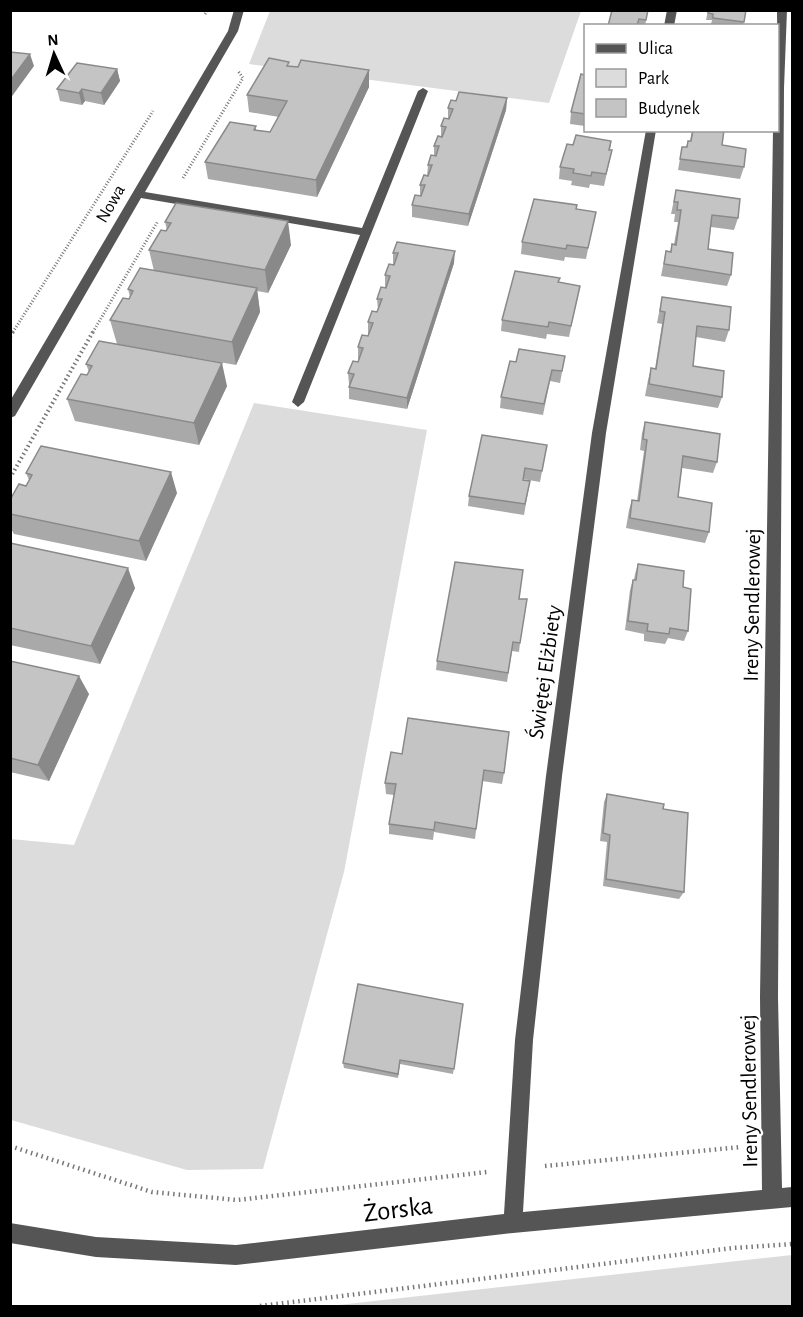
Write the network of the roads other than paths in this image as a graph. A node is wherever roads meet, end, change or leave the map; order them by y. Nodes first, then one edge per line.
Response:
1 (239, 10) edge
2 (782, 10) edge
3 (779, 88) edge
4 (423, 91) dead end
5 (651, 132) edge
6 (778, 132) edge
7 (138, 194) junction
8 (366, 232) junction
9 (297, 402) dead end
10 (10, 413) edge
11 (792, 1197) edge
12 (772, 1199) junction
13 (513, 1223) junction
14 (10, 1233) edge

1 - 7 street, Nowa
2 - 3 street, Ireny Sendlerowej
4 - 8 street
5 - 13 street, Świętej Elżbiety
6 - 12 street, Ireny Sendlerowej
7 - 8 street
7 - 10 street, Nowa
8 - 9 street
11 - 12 street, Żorska
12 - 13 street, Żorska
13 - 14 street, Żorska

